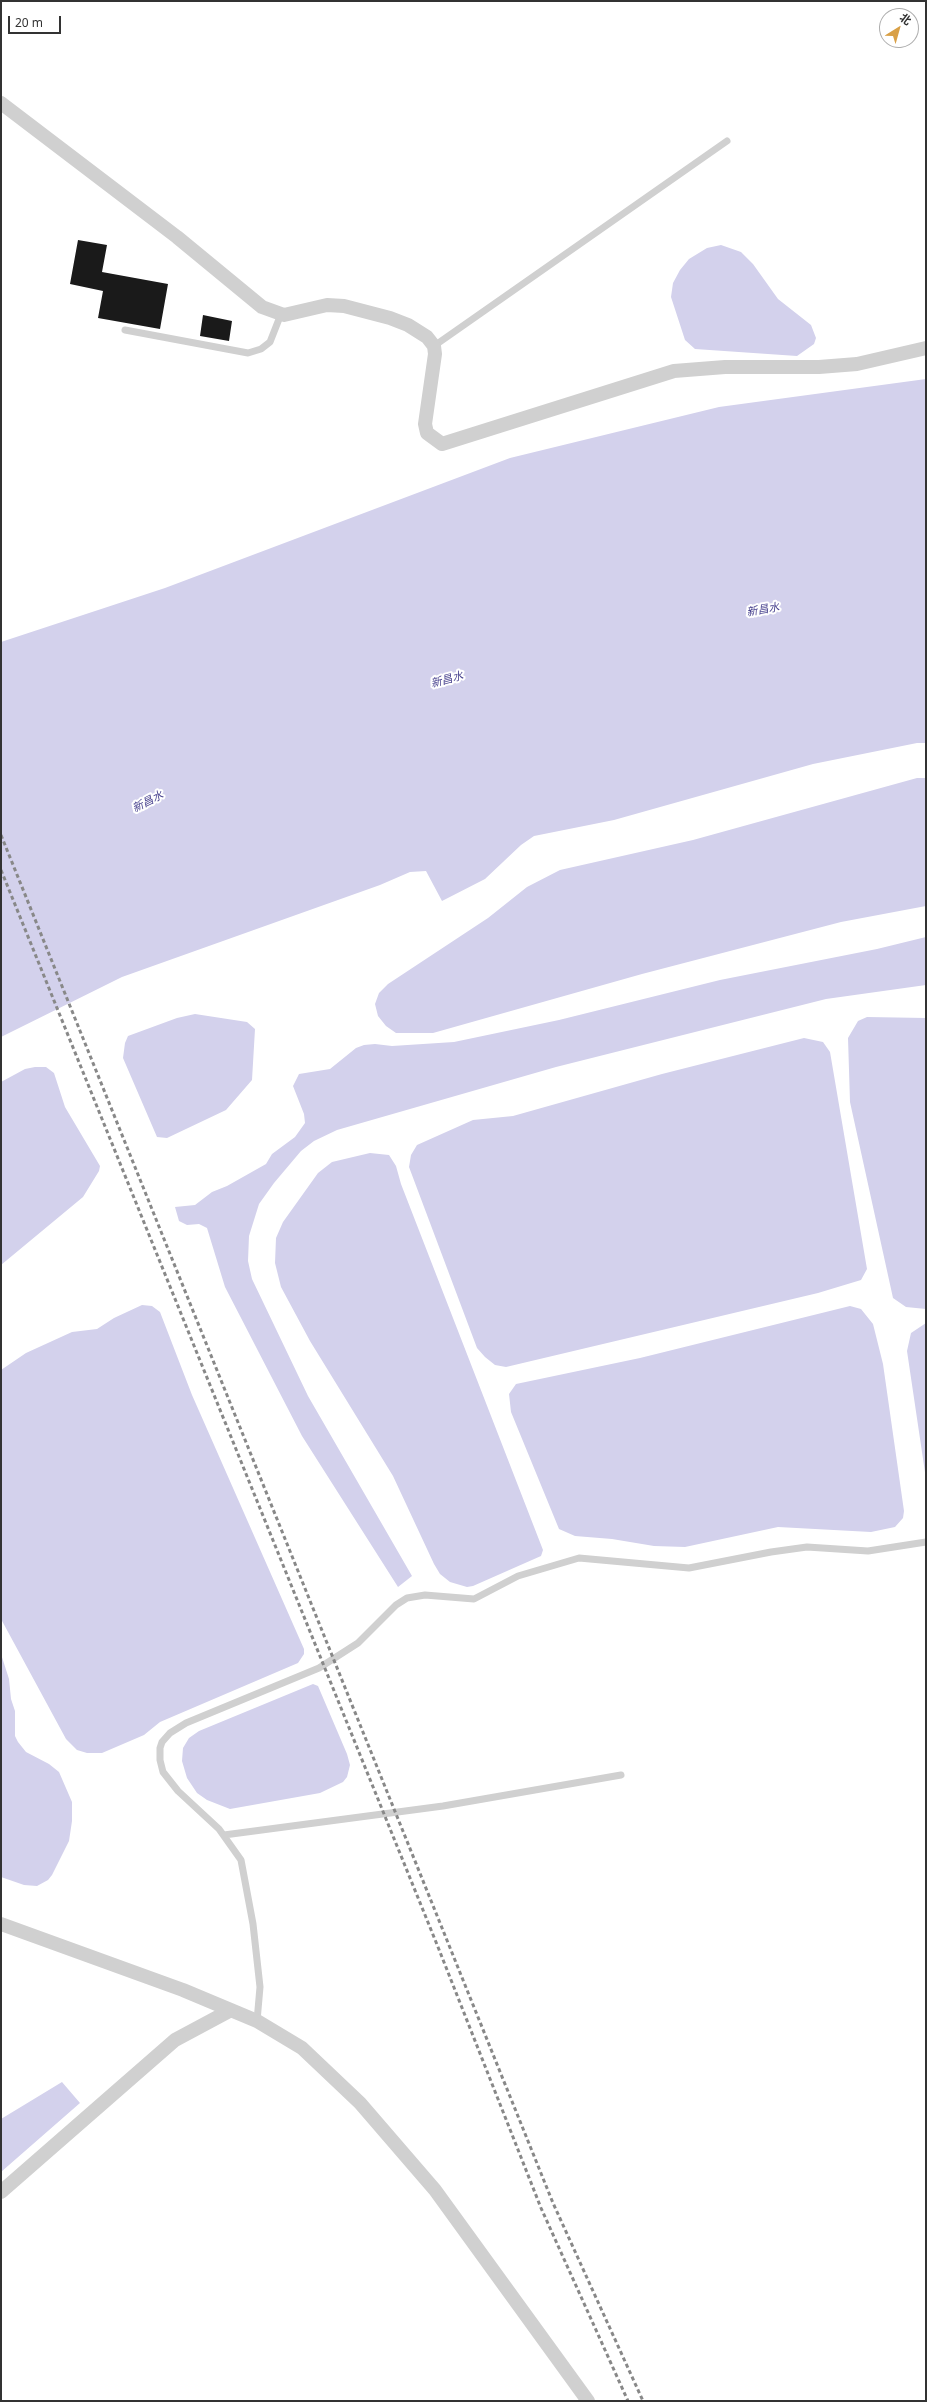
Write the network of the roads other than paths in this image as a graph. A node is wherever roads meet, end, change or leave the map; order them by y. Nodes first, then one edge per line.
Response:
1 (1, 103) edge
2 (727, 141) dead end
3 (281, 314) junction
4 (125, 330) dead end
5 (434, 346) junction
6 (926, 348) edge
7 (926, 1542) edge
8 (621, 1775) dead end
9 (224, 1835) junction
10 (1, 1924) edge
11 (231, 2010) junction
12 (257, 2021) junction
13 (1, 2192) edge
14 (588, 2401) edge

1 - 3 street
2 - 5 lane
3 - 4 lane
3 - 5 street
5 - 6 street
7 - 9 lane
8 - 9 lane
9 - 12 lane
10 - 11 street
11 - 12 street
11 - 13 street
12 - 14 street

